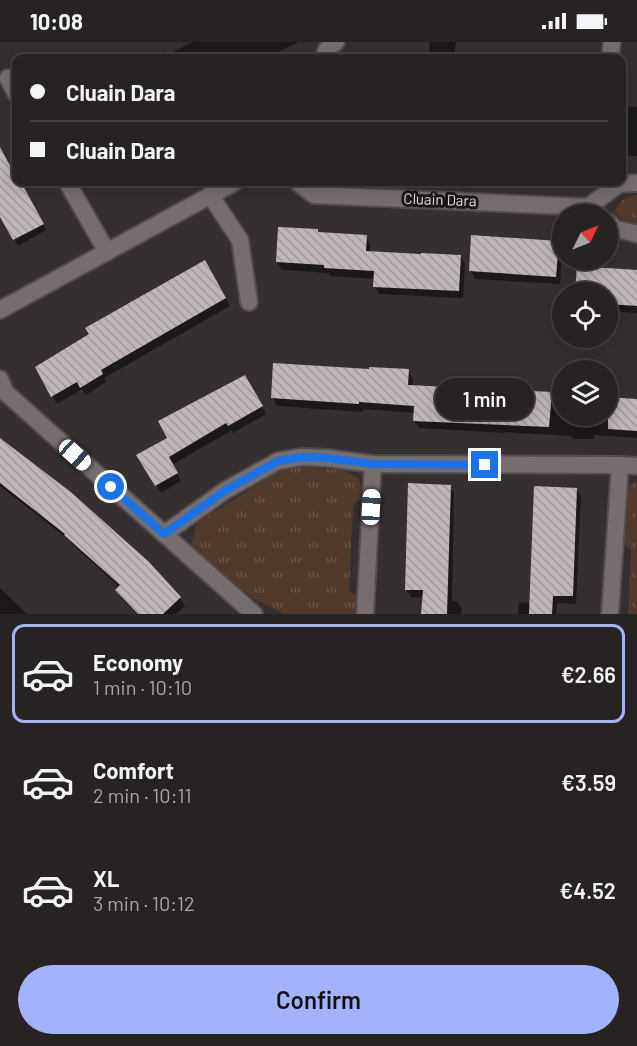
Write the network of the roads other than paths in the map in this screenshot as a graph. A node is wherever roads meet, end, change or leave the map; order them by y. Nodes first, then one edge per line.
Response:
1 (8, 78) dead end
2 (12, 86) edge
3 (69, 186) edge
4 (227, 186) edge
5 (302, 186) edge
6 (617, 186) edge
7 (210, 195) junction
8 (600, 204) edge
9 (552, 209) edge
10 (618, 229) edge
11 (637, 234) edge
12 (107, 252) junction
13 (249, 302) dead end
14 (0, 310) edge
15 (0, 380) edge
16 (373, 464) junction
17 (620, 465) junction
18 (637, 466) edge
19 (164, 534) junction
20 (254, 614) edge
21 (365, 614) edge
22 (610, 614) edge

1 - 2 street
3 - 12 street
4 - 7 street
5 - 9 street, Cluain Dara
6 - 8 street, Cluain Dara
7 - 12 street
7 - 13 street
10 - 11 street
12 - 14 street
15 - 19 street
16 - 17 street
16 - 19 street
16 - 21 street
17 - 18 street
17 - 22 street
19 - 20 street

